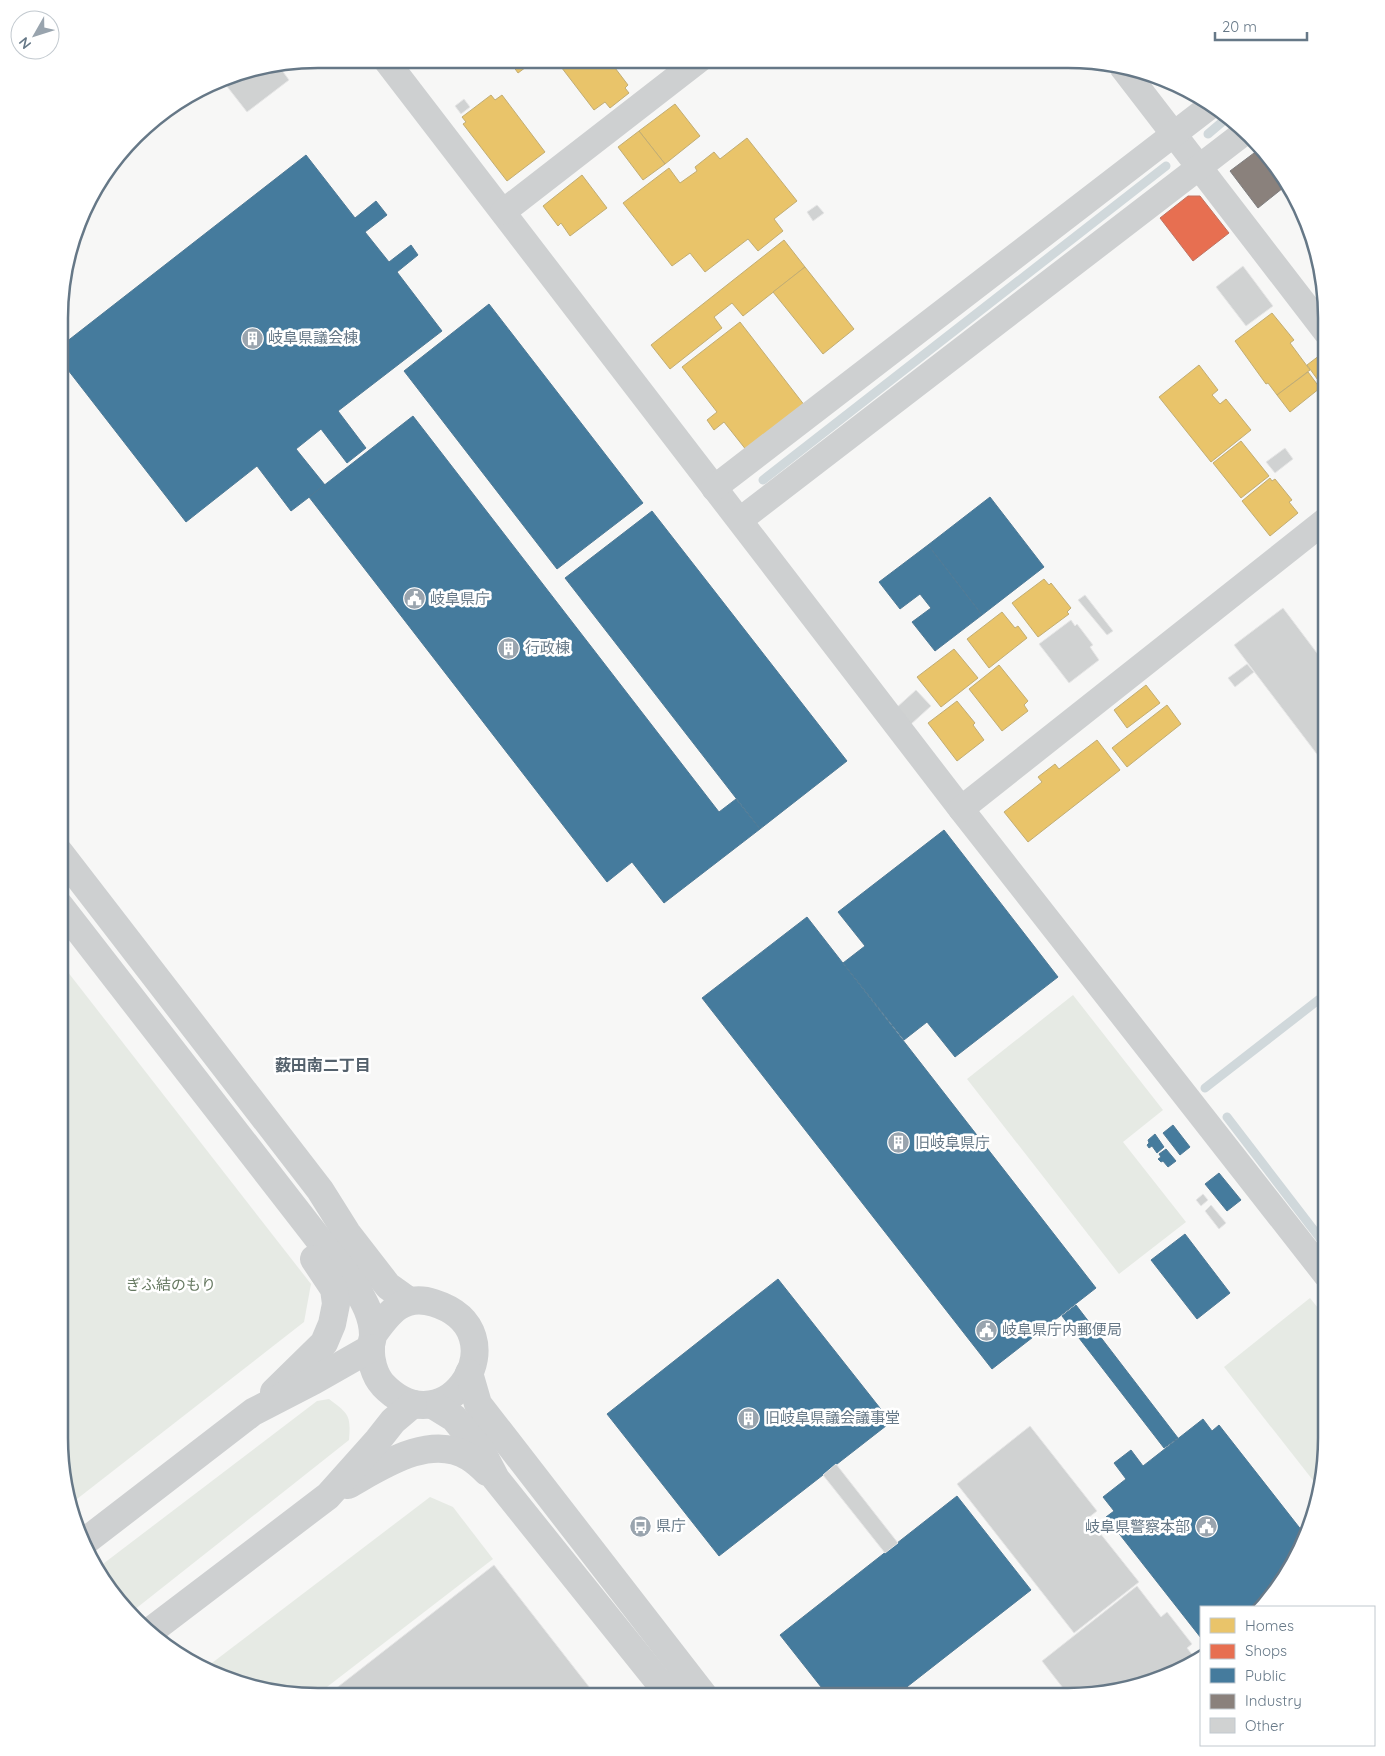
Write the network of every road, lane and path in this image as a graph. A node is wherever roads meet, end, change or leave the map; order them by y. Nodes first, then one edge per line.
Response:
1 (392, 68) edge
2 (689, 68) edge
3 (1129, 75) edge
4 (1205, 110) edge
5 (1174, 133) junction
6 (1239, 137) edge
7 (1200, 167) junction
8 (503, 212) junction
9 (1318, 322) edge
10 (714, 488) junction
11 (740, 520) junction
12 (1318, 526) edge
13 (961, 809) junction
14 (68, 863) edge
15 (68, 916) edge
16 (272, 1180) junction
17 (1318, 1265) edge
18 (409, 1301) junction
19 (372, 1341) junction
20 (470, 1373) junction
21 (423, 1405) junction
22 (254, 1412) junction
23 (496, 1479) junction
24 (328, 1496) junction
25 (89, 1539) edge
26 (155, 1628) edge
27 (664, 1688) edge
28 (699, 1688) edge

1 - 8 street
2 - 8 street
3 - 5 street
4 - 5 street
5 - 7 street
5 - 10 street
6 - 7 street
7 - 9 street
7 - 11 street
8 - 10 street
10 - 11 street
11 - 13 street
12 - 13 street
13 - 17 street
14 - 18 street
15 - 16 street
16 - 19 street
16 - 22 street
18 - 19 street
18 - 20 street
19 - 21 street
19 - 22 street
20 - 21 street
20 - 28 street
21 - 23 street
21 - 24 street
22 - 25 street
23 - 24 street
23 - 27 street
24 - 26 street

